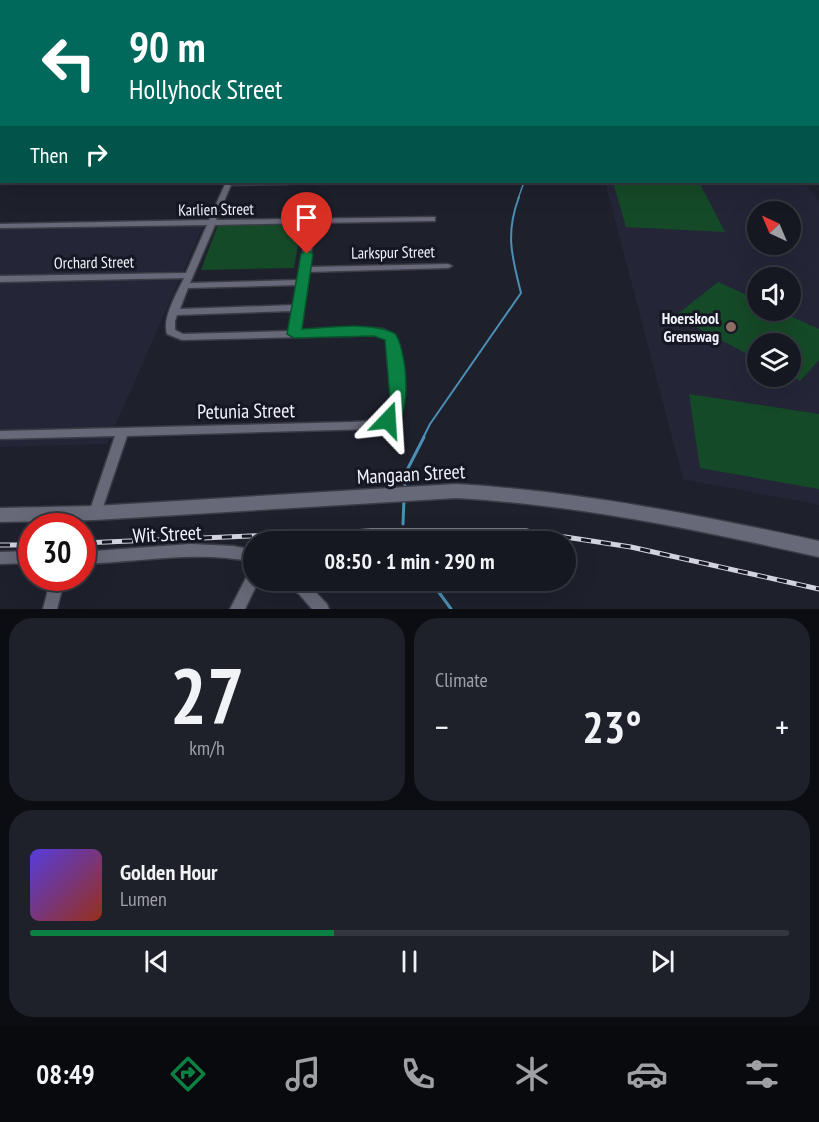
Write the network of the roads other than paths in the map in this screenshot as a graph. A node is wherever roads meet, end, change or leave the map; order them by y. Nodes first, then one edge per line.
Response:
1 (228, 183) edge
2 (432, 219) dead end
3 (312, 221) junction
4 (212, 223) junction
5 (0, 226) edge
6 (447, 266) dead end
7 (304, 270) junction
8 (189, 275) junction
9 (0, 279) edge
10 (302, 282) junction
11 (185, 286) junction
12 (298, 308) junction
13 (174, 312) junction
14 (294, 334) junction
15 (123, 431) junction
16 (0, 435) edge
17 (95, 513) joint
18 (0, 515) edge
19 (18, 515) edge
20 (819, 549) edge
21 (243, 554) edge
22 (18, 557) edge
23 (96, 557) edge
24 (0, 558) edge
25 (55, 591) edge
26 (247, 591) edge
27 (306, 591) edge
28 (50, 609) edge
29 (237, 609) edge
30 (322, 609) edge

1 - 4 street
2 - 3 street, Karlien Street
3 - 4 street, Karlien Street
3 - 7 street
4 - 5 street, Karlien Street
4 - 8 street
6 - 7 street, Larkspur Street
7 - 10 street
8 - 9 street, Orchard Street
8 - 11 street
10 - 11 street
10 - 12 street
11 - 13 street
12 - 13 street
12 - 14 street
13 - 14 street
14 - 15 street, Petunia Street
15 - 16 street, Petunia Street
15 - 17 street
17 - 20 street, Mangaan Street
18 - 19 street, Mangaan Street
21 - 23 street, Wit Street
22 - 24 street
25 - 28 street
26 - 29 street
27 - 30 street

